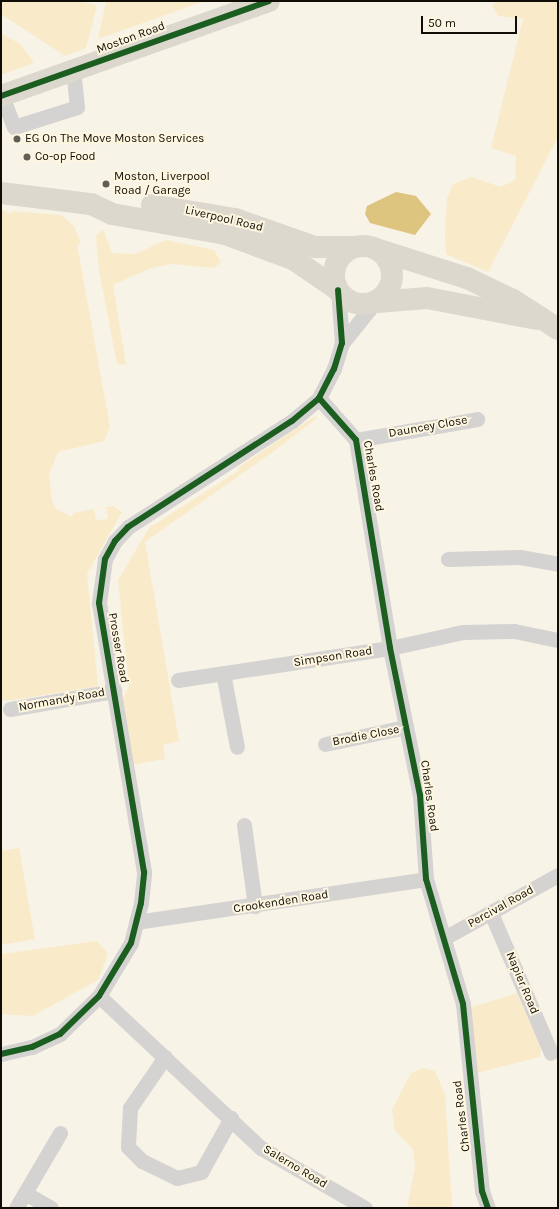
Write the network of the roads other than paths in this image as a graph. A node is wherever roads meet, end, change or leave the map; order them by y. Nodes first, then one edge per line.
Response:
1 (269, 1) edge
2 (73, 70) junction
3 (2, 96) edge
4 (7, 129) edge
5 (1, 193) edge
6 (91, 204) junction
7 (354, 247) junction
8 (379, 250) junction
9 (337, 290) junction
10 (376, 302) junction
11 (552, 324) edge
12 (342, 343) junction
13 (319, 398) junction
14 (476, 419) dead end
15 (356, 440) junction
16 (448, 559) dead end
17 (558, 564) edge
18 (558, 640) edge
19 (390, 648) junction
20 (223, 673) junction
21 (178, 680) dead end
22 (114, 691) junction
23 (10, 709) dead end
24 (406, 728) junction
25 (325, 744) dead end
26 (237, 747) dead end
27 (244, 825) dead end
28 (558, 875) edge
29 (426, 879) junction
30 (254, 906) junction
31 (492, 913) junction
32 (136, 922) junction
33 (444, 938) junction
34 (99, 996) junction
35 (1, 1054) edge
36 (551, 1054) dead end
37 (165, 1057) junction
38 (231, 1118) junction
39 (60, 1133) dead end
40 (25, 1193) junction
41 (16, 1208) edge
42 (51, 1208) edge
43 (365, 1208) edge
44 (488, 1208) edge

1 - 2 highway, Moston Road
2 - 3 highway, Moston Road
2 - 4 street
3 - 4 street
5 - 6 highway, Liverpool Road
6 - 7 highway, Liverpool Road
6 - 9 highway, Liverpool Road
7 - 8 highway
7 - 9 highway
8 - 10 highway
8 - 11 highway
9 - 10 highway
9 - 12 street, Prosser Road
10 - 11 highway
10 - 12 street, Prosser Road
12 - 13 street, Prosser Road
13 - 15 street, Charles Road
13 - 22 street, Prosser Road
14 - 15 street, Dauncey Close
15 - 19 street, Charles Road
16 - 17 street
18 - 19 street, Simpson Road
19 - 20 street, Simpson Road
19 - 24 street, Charles Road
20 - 21 street, Simpson Road
20 - 26 street
22 - 23 street, Normandy Road
22 - 32 street, Prosser Road
24 - 25 street, Brodie Close
24 - 29 street, Charles Road
27 - 30 street
28 - 31 street, Percival Road
29 - 30 street, Crookenden Road
29 - 33 street, Charles Road
30 - 32 street, Crookenden Road
31 - 33 street, Percival Road
31 - 36 street, Napier Road
32 - 34 street, Prosser Road
33 - 44 street, Charles Road
34 - 35 street, Prosser Road
34 - 37 street, Salerno Road
37 - 38 street, Salerno Road
37 - 38 street
38 - 43 street, Salerno Road
39 - 40 street
40 - 41 street
40 - 42 street

